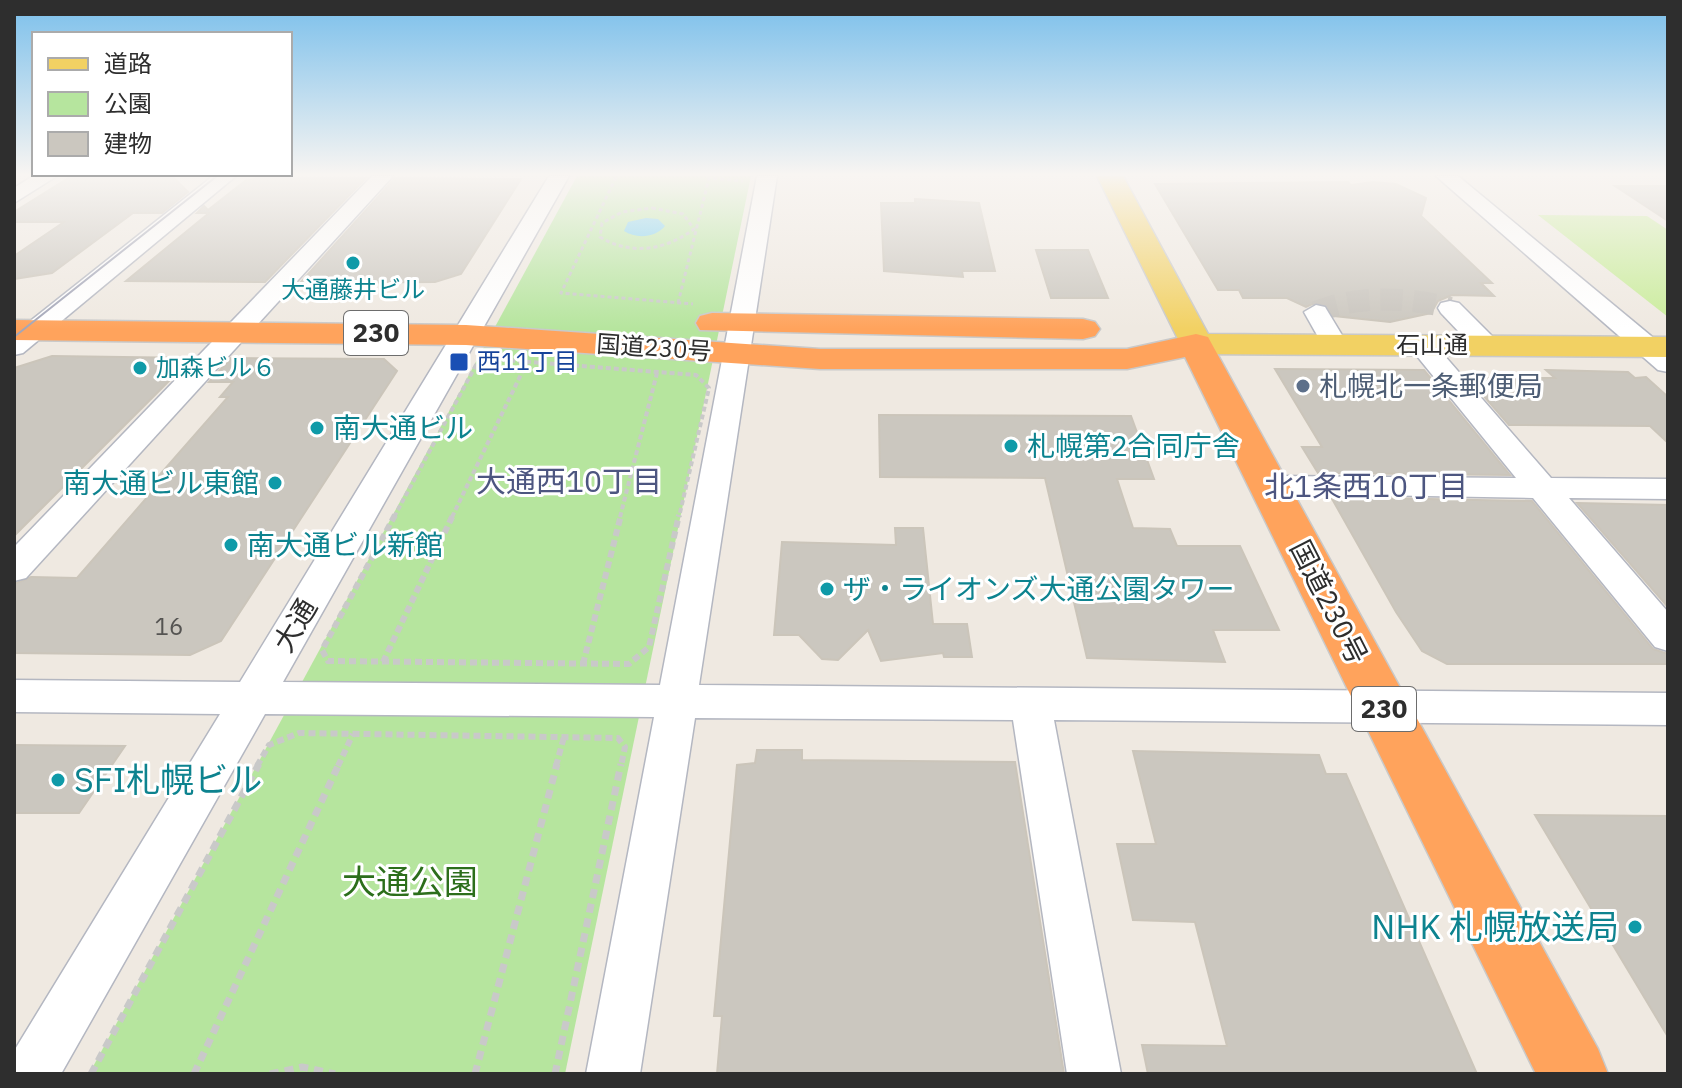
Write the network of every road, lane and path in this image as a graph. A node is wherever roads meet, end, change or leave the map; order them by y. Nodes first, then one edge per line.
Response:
1 (138, 227) edge
2 (163, 227) edge
3 (336, 227) edge
4 (529, 227) edge
5 (592, 227) edge
6 (600, 227) edge
7 (758, 227) edge
8 (1136, 227) edge
9 (1508, 227) edge
10 (694, 229) joint
11 (69, 303) junction
12 (265, 304) junction
13 (1450, 308) tunnel mouth
14 (1316, 312) dead end
15 (474, 321) junction
16 (21, 322) edge
17 (238, 332) junction
18 (739, 339) junction
19 (1196, 344) junction
20 (1335, 345) junction
21 (1421, 345) junction
22 (1487, 346) junction
23 (1661, 352) edge
24 (527, 361) dead end
25 (658, 372) dead end
26 (1268, 486) junction
27 (1541, 488) junction
28 (1668, 489) edge
29 (14, 569) edge
30 (1668, 637) edge
31 (328, 661) dead end
32 (383, 662) junction
33 (583, 664) junction
34 (629, 664) dead end
35 (14, 696) edge
36 (252, 698) junction
37 (677, 701) junction
38 (1031, 704) junction
39 (1383, 708) junction
40 (1668, 709) edge
41 (353, 734) junction
42 (564, 737) junction
43 (31, 1074) edge
44 (91, 1074) edge
45 (194, 1074) edge
46 (270, 1074) edge
47 (335, 1074) edge
48 (475, 1074) edge
49 (555, 1074) edge
50 (613, 1074) edge
51 (1094, 1074) edge
52 (1573, 1074) edge

1 - 16 street
2 - 11 street
3 - 12 street
4 - 15 street, 大通
5 - 10 path
6 - 10 path
7 - 18 street
8 - 19 main road
9 - 23 street
11 - 12 highway, 国道230号 / 230
11 - 16 highway, 国道230号 / 230
12 - 15 highway, 国道230号 / 230
12 - 17 street
13 - 22 street
14 - 20 street
15 - 17 highway, 国道230号 / 230
15 - 18 highway, 国道230号 / 230
15 - 36 street, 大通
16 - 17 highway, 国道230号 / 230
17 - 29 street
18 - 19 highway, 国道230号 / 230
18 - 37 street
19 - 20 main road, 石山通
19 - 26 highway, 国道230号 / 230
20 - 21 main road, 石山通
21 - 22 main road, 石山通
21 - 27 street
22 - 23 main road, 石山通
24 - 32 path
25 - 33 path
26 - 27 street
26 - 39 highway, 国道230号 / 230
27 - 28 street
27 - 30 street
31 - 32 path
32 - 33 path
33 - 34 path
35 - 36 street
36 - 37 street
36 - 43 street, 大通
37 - 38 street
37 - 50 street
38 - 39 street
38 - 51 street
39 - 40 street
39 - 52 highway, 国道230号 / 230
41 - 42 path
41 - 44 path
41 - 45 path
42 - 48 path
42 - 49 path
46 - 47 path

